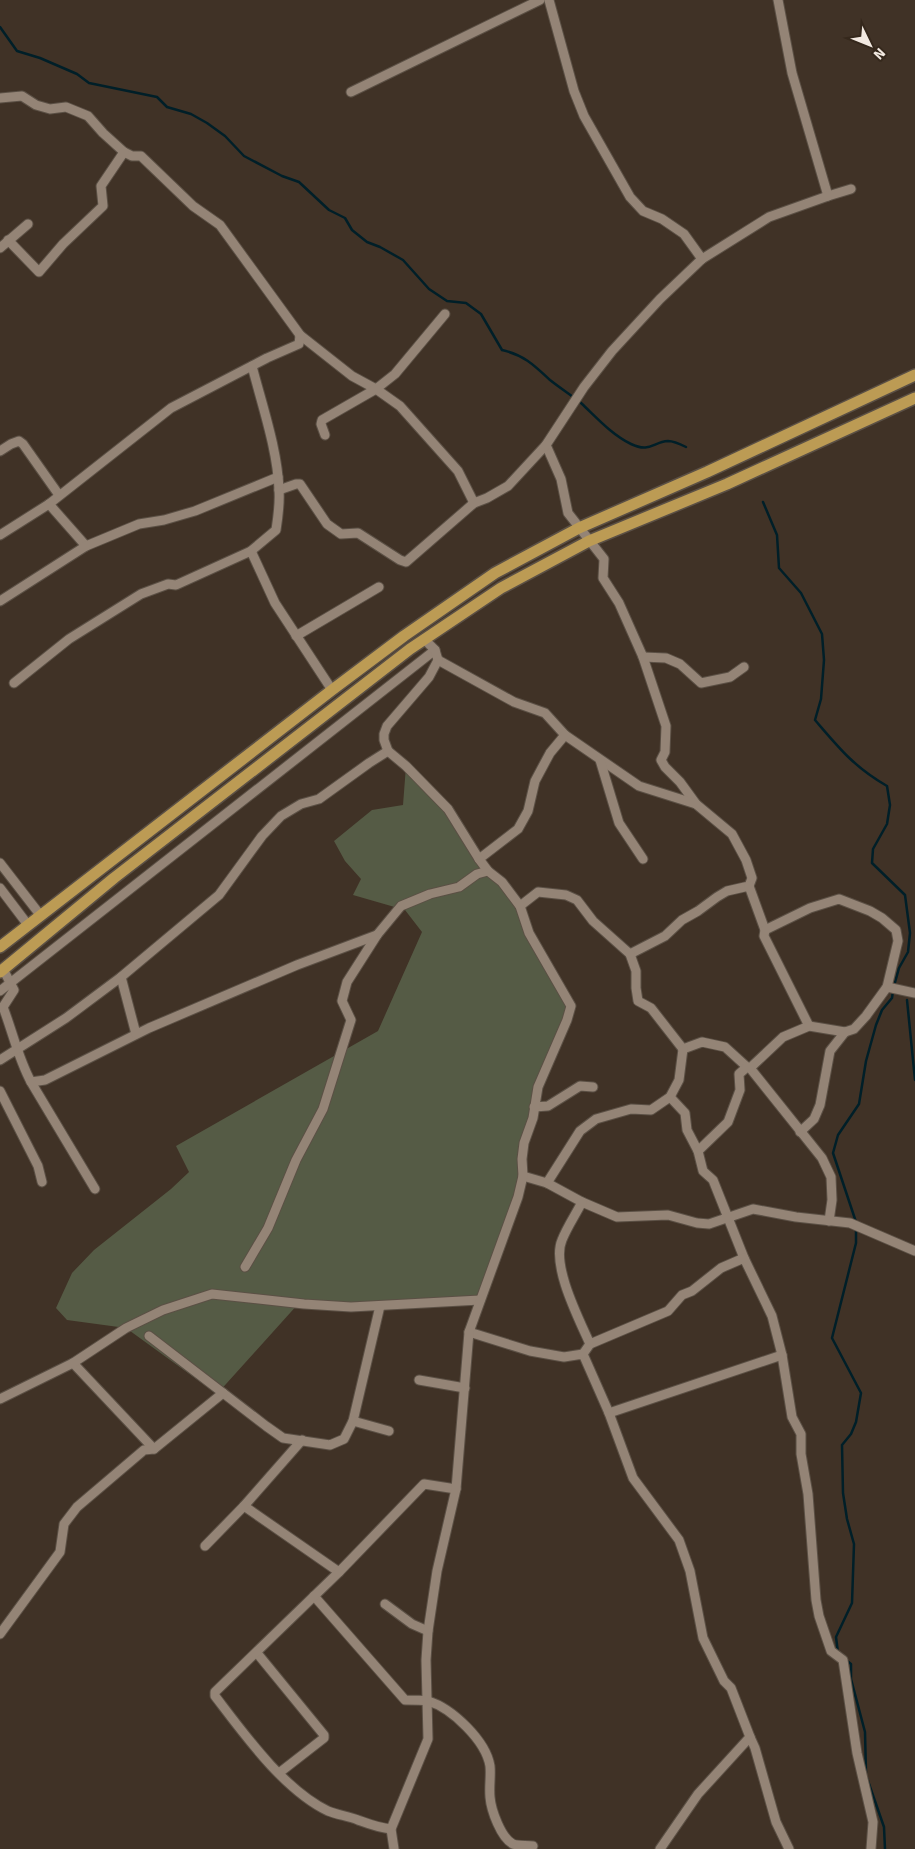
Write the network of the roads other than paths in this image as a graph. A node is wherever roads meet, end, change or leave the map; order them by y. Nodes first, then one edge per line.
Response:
1 (540, 0) edge
2 (549, 0) edge
3 (778, 0) edge
4 (351, 92) dead end
5 (0, 98) edge
6 (124, 152) junction
7 (851, 189) dead end
8 (828, 196) junction
9 (28, 224) dead end
10 (8, 240) junction
11 (0, 248) edge
12 (702, 259) junction
13 (444, 314) dead end
14 (300, 335) junction
15 (252, 366) junction
16 (915, 375) edge
17 (376, 389) junction
18 (915, 398) edge
19 (326, 435) dead end
20 (546, 445) junction
21 (0, 451) edge
22 (278, 477) junction
23 (280, 490) junction
24 (59, 496) junction
25 (474, 503) junction
26 (49, 504) junction
27 (579, 528) junction
28 (0, 536) edge
29 (589, 541) junction
30 (86, 546) junction
31 (251, 551) junction
32 (379, 587) dead end
33 (0, 601) edge
34 (296, 636) junction
35 (424, 639) junction
36 (435, 650) junction
37 (643, 657) junction
38 (438, 660) junction
39 (744, 667) dead end
40 (14, 683) dead end
41 (332, 690) junction
42 (565, 735) junction
43 (388, 751) junction
44 (600, 760) junction
45 (696, 804) junction
46 (479, 859) junction
47 (643, 859) dead end
48 (0, 863) edge
49 (488, 871) junction
50 (749, 886) junction
51 (0, 888) edge
52 (520, 906) junction
53 (41, 916) junction
54 (28, 925) junction
55 (765, 930) junction
56 (377, 935) junction
57 (0, 947) edge
58 (630, 954) junction
59 (2, 971) edge
60 (121, 977) junction
61 (10, 983) junction
62 (892, 987) junction
63 (0, 991) edge
64 (915, 993) edge
65 (809, 1026) junction
66 (845, 1032) junction
67 (136, 1034) junction
68 (683, 1049) junction
69 (16, 1051) junction
70 (0, 1060) edge
71 (748, 1068) junction
72 (31, 1082) junction
73 (593, 1087) dead end
74 (0, 1091) edge
75 (670, 1097) junction
76 (534, 1107) junction
77 (800, 1132) junction
78 (698, 1150) junction
79 (523, 1176) junction
80 (42, 1182) dead end
81 (547, 1183) junction
82 (95, 1189) dead end
83 (582, 1202) junction
84 (728, 1217) junction
85 (829, 1220) junction
86 (915, 1251) edge
87 (744, 1258) junction
88 (245, 1267) dead end
89 (480, 1300) junction
90 (380, 1306) junction
91 (469, 1332) junction
92 (149, 1336) dead end
93 (590, 1344) junction
94 (583, 1354) junction
95 (782, 1354) junction
96 (73, 1363) junction
97 (419, 1380) dead end
98 (465, 1388) junction
99 (223, 1393) junction
100 (0, 1399) edge
101 (609, 1413) junction
102 (353, 1421) junction
103 (389, 1431) dead end
104 (302, 1440) junction
105 (154, 1449) junction
106 (456, 1489) junction
107 (244, 1506) junction
108 (205, 1546) dead end
109 (339, 1572) junction
110 (314, 1596) junction
111 (385, 1604) dead end
112 (428, 1631) junction
113 (0, 1634) edge
114 (257, 1653) junction
115 (428, 1701) junction
116 (750, 1738) junction
117 (279, 1773) junction
118 (391, 1829) junction
119 (533, 1846) dead end
120 (394, 1849) edge
121 (660, 1849) edge
122 (789, 1849) edge
123 (871, 1849) edge

1 - 4 street
2 - 12 street
3 - 8 street
5 - 6 street
6 - 10 street
6 - 14 street
7 - 8 street
8 - 12 street
9 - 10 street
10 - 11 street
12 - 20 street
13 - 17 street
14 - 15 street
14 - 17 street
15 - 22 street
15 - 24 street
16 - 27 main road
17 - 19 street
17 - 25 street
18 - 29 main road
20 - 25 street
20 - 27 street
21 - 24 street
22 - 23 street
22 - 30 street
23 - 25 street
23 - 31 street
24 - 26 street
26 - 28 street
26 - 30 street
27 - 29 street
27 - 41 main road
29 - 35 main road
29 - 37 street
30 - 33 street
31 - 34 street
31 - 40 street
32 - 34 street
34 - 41 street
35 - 36 street
35 - 59 main road
36 - 38 street
36 - 61 street
37 - 39 street
37 - 45 street
38 - 42 street
38 - 43 street
41 - 53 main road
42 - 44 street
42 - 46 street
43 - 46 street
43 - 60 street
44 - 45 street
44 - 47 street
45 - 50 street
46 - 49 street
48 - 53 street
49 - 52 street
49 - 56 street
50 - 55 street
50 - 58 street
51 - 54 street
52 - 58 street
52 - 76 street
53 - 54 main road
54 - 57 main road
55 - 62 street
55 - 65 street
56 - 67 street
56 - 88 street
58 - 68 street
59 - 61 street
60 - 67 street
60 - 69 street
61 - 63 street
61 - 69 street
62 - 64 street
62 - 66 street
65 - 66 street
65 - 71 street
66 - 77 street
67 - 72 street
68 - 71 street
68 - 75 street
69 - 70 street
69 - 72 street
71 - 77 street
71 - 78 street
72 - 82 street
73 - 76 street
74 - 80 street
75 - 78 street
75 - 81 street
76 - 79 street
77 - 85 street
78 - 84 street
79 - 81 street
79 - 89 street
81 - 83 street
83 - 84 street
83 - 93 street
84 - 85 street
84 - 87 street
85 - 86 street
87 - 93 street
87 - 95 street
89 - 90 street
89 - 91 street
90 - 96 street
90 - 102 street
91 - 94 street
91 - 98 street
92 - 99 street
93 - 94 street
94 - 101 street
95 - 101 street
95 - 123 street
96 - 100 street
96 - 105 street
97 - 98 street
98 - 106 street
99 - 104 street
99 - 105 street
101 - 116 street
102 - 103 street
102 - 104 street
104 - 107 street
105 - 113 street
106 - 109 street
106 - 112 street
107 - 108 street
107 - 109 street
109 - 110 street
110 - 114 street
110 - 115 street
111 - 112 street
112 - 115 street
114 - 117 street
114 - 117 street
115 - 118 street
115 - 119 street
116 - 121 street
116 - 122 street
117 - 118 street
118 - 120 street

